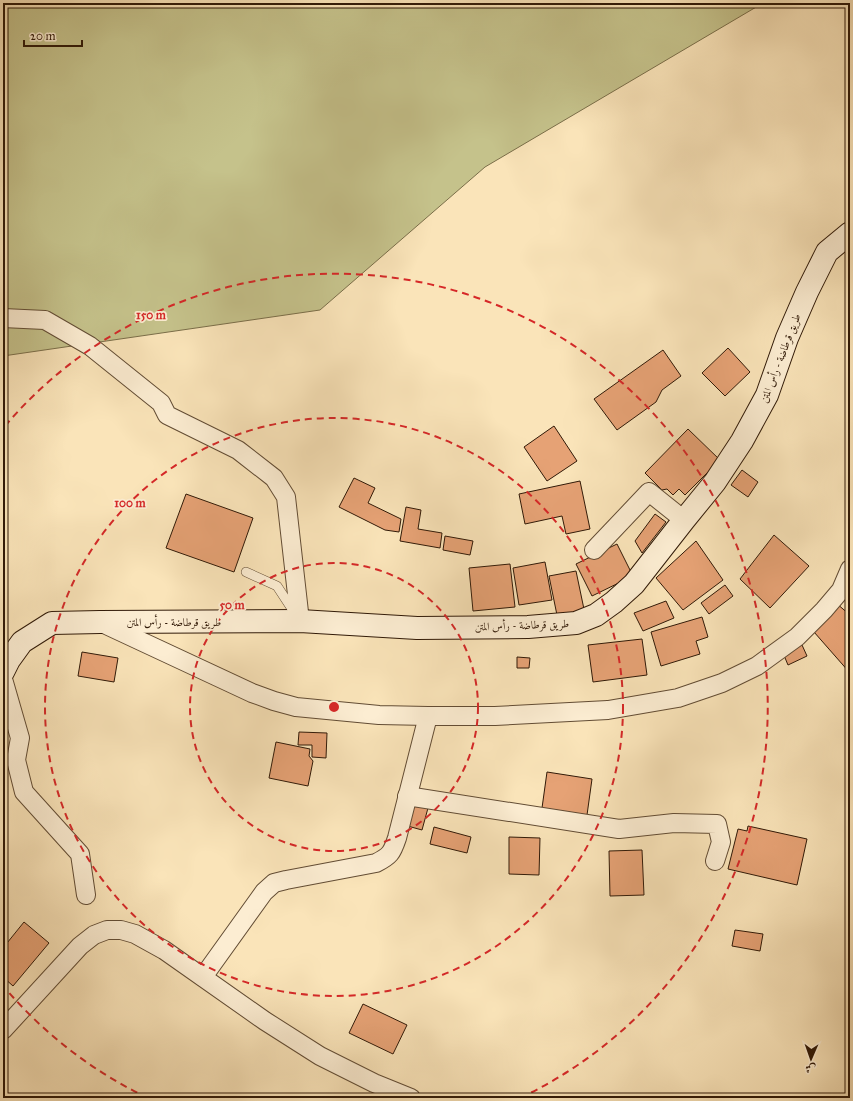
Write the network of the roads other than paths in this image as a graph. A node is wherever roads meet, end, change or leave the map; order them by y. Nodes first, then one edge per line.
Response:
1 (850, 233) edge
2 (3, 318) edge
3 (684, 520) junction
4 (594, 550) dead end
5 (850, 569) edge
6 (246, 572) dead end
7 (300, 621) junction
8 (100, 622) junction
9 (4, 668) edge
10 (428, 716) junction
11 (408, 796) junction
12 (715, 861) dead end
13 (86, 895) dead end
14 (203, 977) junction
15 (3, 1030) edge
16 (411, 1098) edge

1 - 3 main road, طريق قرطاضة - رأس المتن
2 - 7 street
3 - 4 street
3 - 7 main road, طريق قرطاضة - رأس المتن
5 - 10 street
6 - 7 lane
7 - 8 main road, طريق قرطاضة - رأس المتن
8 - 9 main road, طريق قرطاضة - رأس المتن
8 - 10 street
9 - 13 street
10 - 11 street
11 - 12 street
11 - 14 street
14 - 15 street
14 - 16 street

